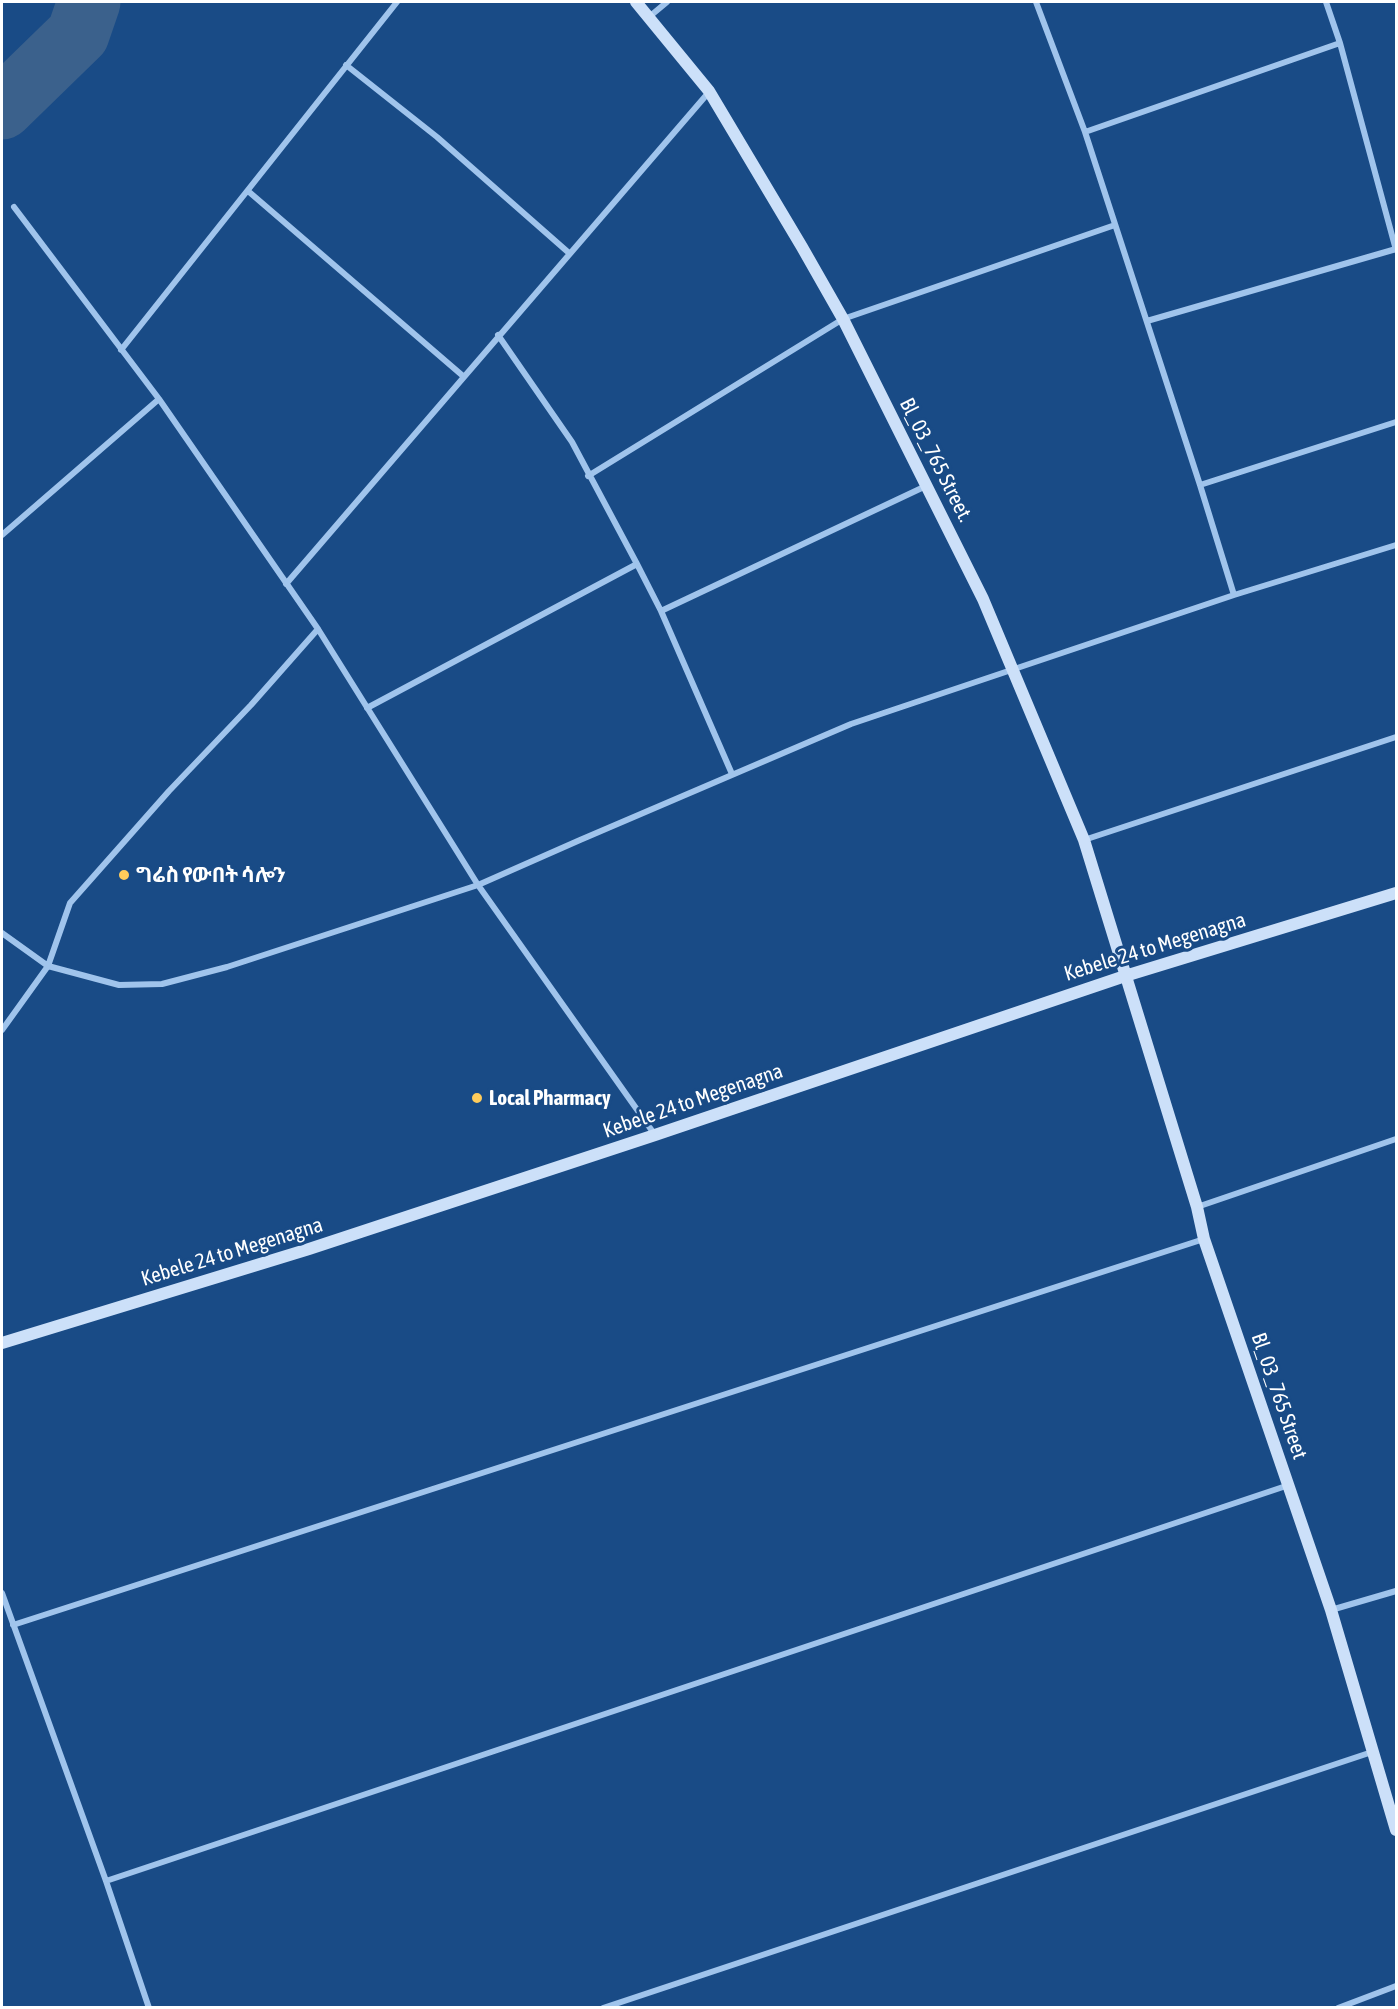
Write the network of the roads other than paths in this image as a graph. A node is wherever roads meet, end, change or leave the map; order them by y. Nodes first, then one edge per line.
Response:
1 (397, 2) edge
2 (636, 2) edge
3 (667, 2) edge
4 (1036, 2) edge
5 (1326, 2) edge
6 (649, 16) junction
7 (1340, 43) junction
8 (346, 66) junction
9 (710, 91) junction
10 (1085, 132) junction
11 (248, 190) junction
12 (14, 207) dead end
13 (1115, 225) junction
14 (1396, 250) edge
15 (569, 253) junction
16 (843, 319) junction
17 (1147, 321) junction
18 (498, 335) junction
19 (121, 350) junction
20 (464, 376) junction
21 (159, 399) junction
22 (1396, 422) edge
23 (588, 476) junction
24 (927, 485) junction
25 (1200, 485) junction
26 (2, 535) edge
27 (1396, 545) edge
28 (637, 564) junction
29 (285, 584) junction
30 (1234, 595) junction
31 (661, 611) junction
32 (318, 629) junction
33 (1013, 670) junction
34 (367, 708) junction
35 (1396, 737) edge
36 (732, 774) junction
37 (1084, 840) junction
38 (478, 885) junction
39 (1396, 893) edge
40 (2, 933) edge
41 (48, 966) junction
42 (1125, 976) junction
43 (2, 1030) edge
44 (655, 1135) junction
45 (1396, 1139) edge
46 (1197, 1207) junction
47 (1204, 1239) junction
48 (2, 1343) edge
49 (1289, 1485) junction
50 (1396, 1591) edge
51 (2, 1593) edge
52 (1331, 1610) junction
53 (13, 1625) junction
54 (1372, 1752) junction
55 (1396, 1826) edge
56 (106, 1881) junction
57 (1396, 1986) edge
58 (148, 2007) edge
59 (603, 2007) edge
60 (1338, 2007) edge

1 - 8 street
2 - 6 street, Bl_03_765 Street.
3 - 6 street
4 - 10 street
5 - 7 street
6 - 9 street, Bl_03_765 Street.
7 - 10 street
7 - 14 street
8 - 11 street
8 - 15 street
9 - 15 street
9 - 16 street, Bl_03_765 Street.
10 - 13 street
11 - 19 street
11 - 20 street
12 - 19 street
13 - 16 street
13 - 17 street
14 - 17 street
15 - 18 street
16 - 23 street
16 - 24 street, Bl_03_765 Street.
17 - 25 street
18 - 20 street
18 - 23 street
19 - 21 street
20 - 29 street
21 - 26 street
21 - 29 street
22 - 25 street
23 - 28 street
24 - 31 street
24 - 33 street, Bl_03_765 Street.
25 - 30 street
27 - 30 street
28 - 31 street
28 - 34 street
29 - 32 street
30 - 33 street
31 - 36 street
32 - 34 street
32 - 41 street
33 - 36 street
33 - 37 street, Bl_03_765 Street.
34 - 38 street
35 - 37 street
36 - 38 street
37 - 42 street, Bl_03_765 Street.
38 - 41 street
38 - 44 street
39 - 42 street, Kebele 24 to Megenagna
40 - 41 street
41 - 43 street
42 - 44 street, Kebele 24 to Megenagna
42 - 46 street, Bl_03_765 Street
44 - 48 street, Kebele 24 to Megenagna
45 - 46 street
46 - 47 street, Bl_03_765 Street
47 - 49 street, Bl_03_765 Street
47 - 53 street
49 - 52 street, Bl_03_765 Street
49 - 56 street
50 - 52 street
51 - 53 street
52 - 54 street, Bl_03_765 Street
53 - 56 street
54 - 55 street, Bl_03_765 Street
54 - 59 street
56 - 58 street
57 - 60 street

